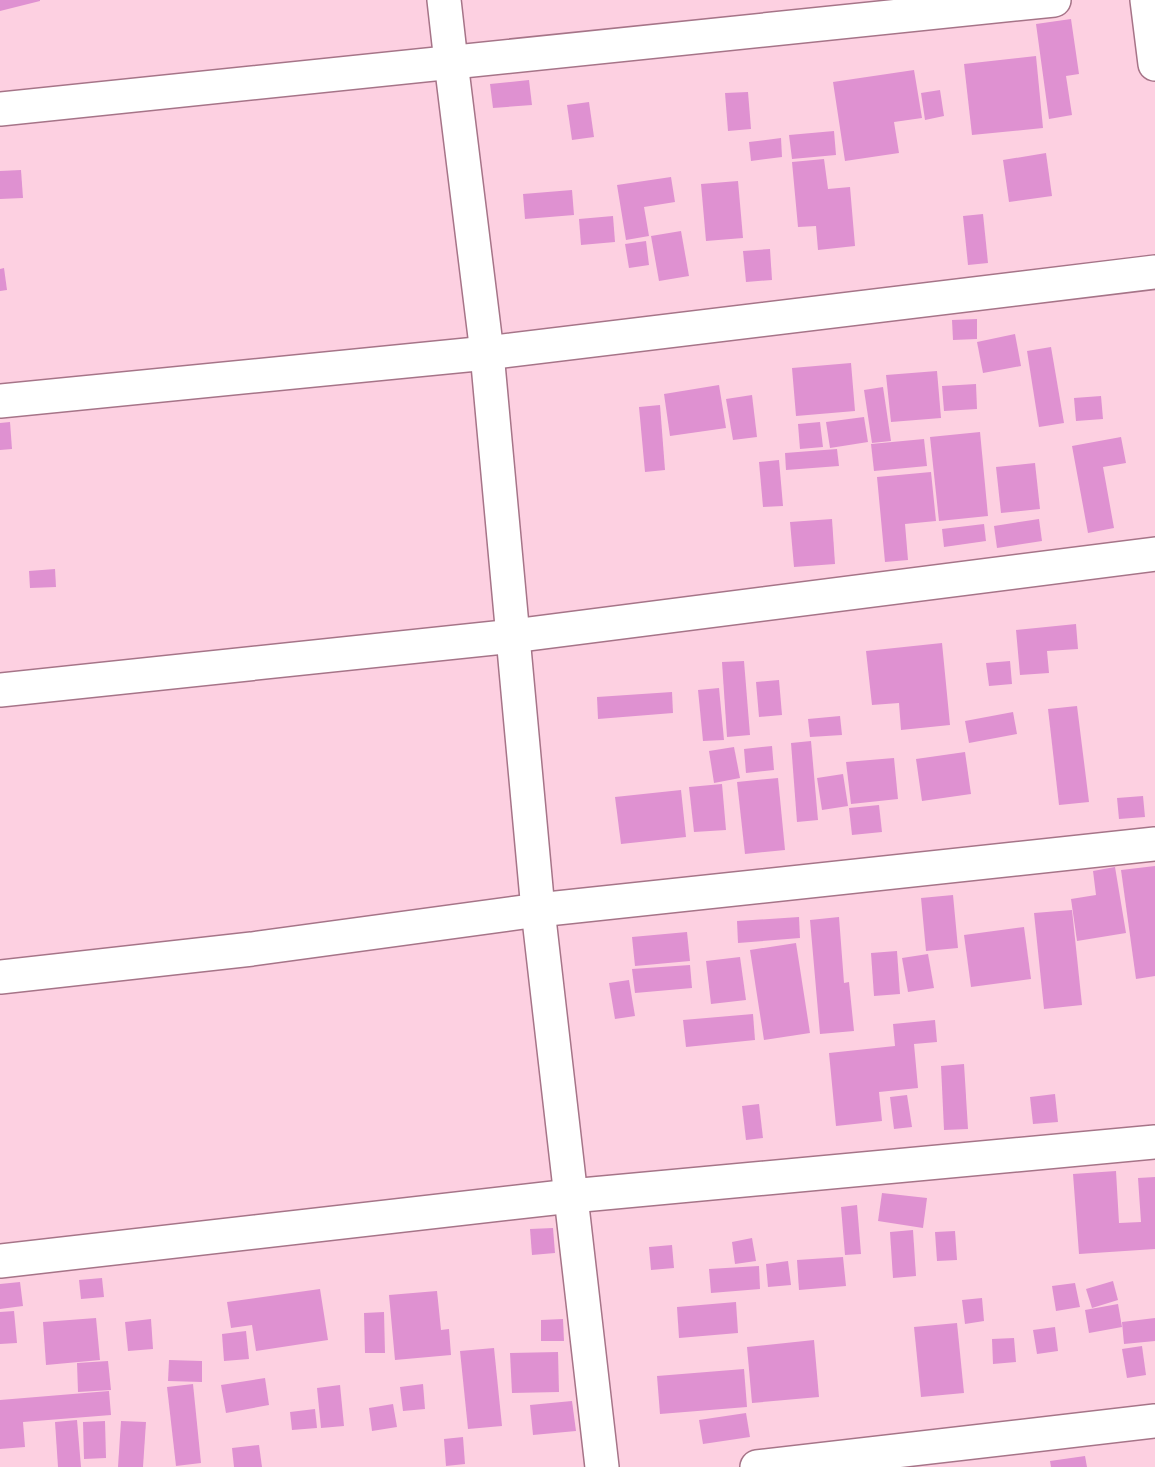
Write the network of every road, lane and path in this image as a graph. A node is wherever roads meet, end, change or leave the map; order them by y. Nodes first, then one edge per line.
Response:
1 (444, 0) edge
2 (1054, 0) edge
3 (1147, 0) edge
4 (451, 63) junction
5 (1155, 64) edge
6 (0, 108) edge
7 (1155, 272) edge
8 (487, 353) junction
9 (0, 401) edge
10 (1155, 554) edge
11 (513, 636) junction
12 (0, 690) edge
13 (1155, 844) edge
14 (538, 910) junction
15 (0, 977) edge
16 (1155, 1142) edge
17 (571, 1196) junction
18 (0, 1261) edge
19 (1155, 1421) edge
20 (602, 1467) edge
21 (757, 1467) edge

1 - 4 street
2 - 4 street
3 - 5 street
4 - 6 street
4 - 8 street
7 - 8 street
8 - 9 street
8 - 11 street
10 - 11 street
11 - 12 street
11 - 14 street
13 - 14 street
14 - 15 street
14 - 17 street
16 - 17 street
17 - 18 street
17 - 20 street
19 - 21 street

